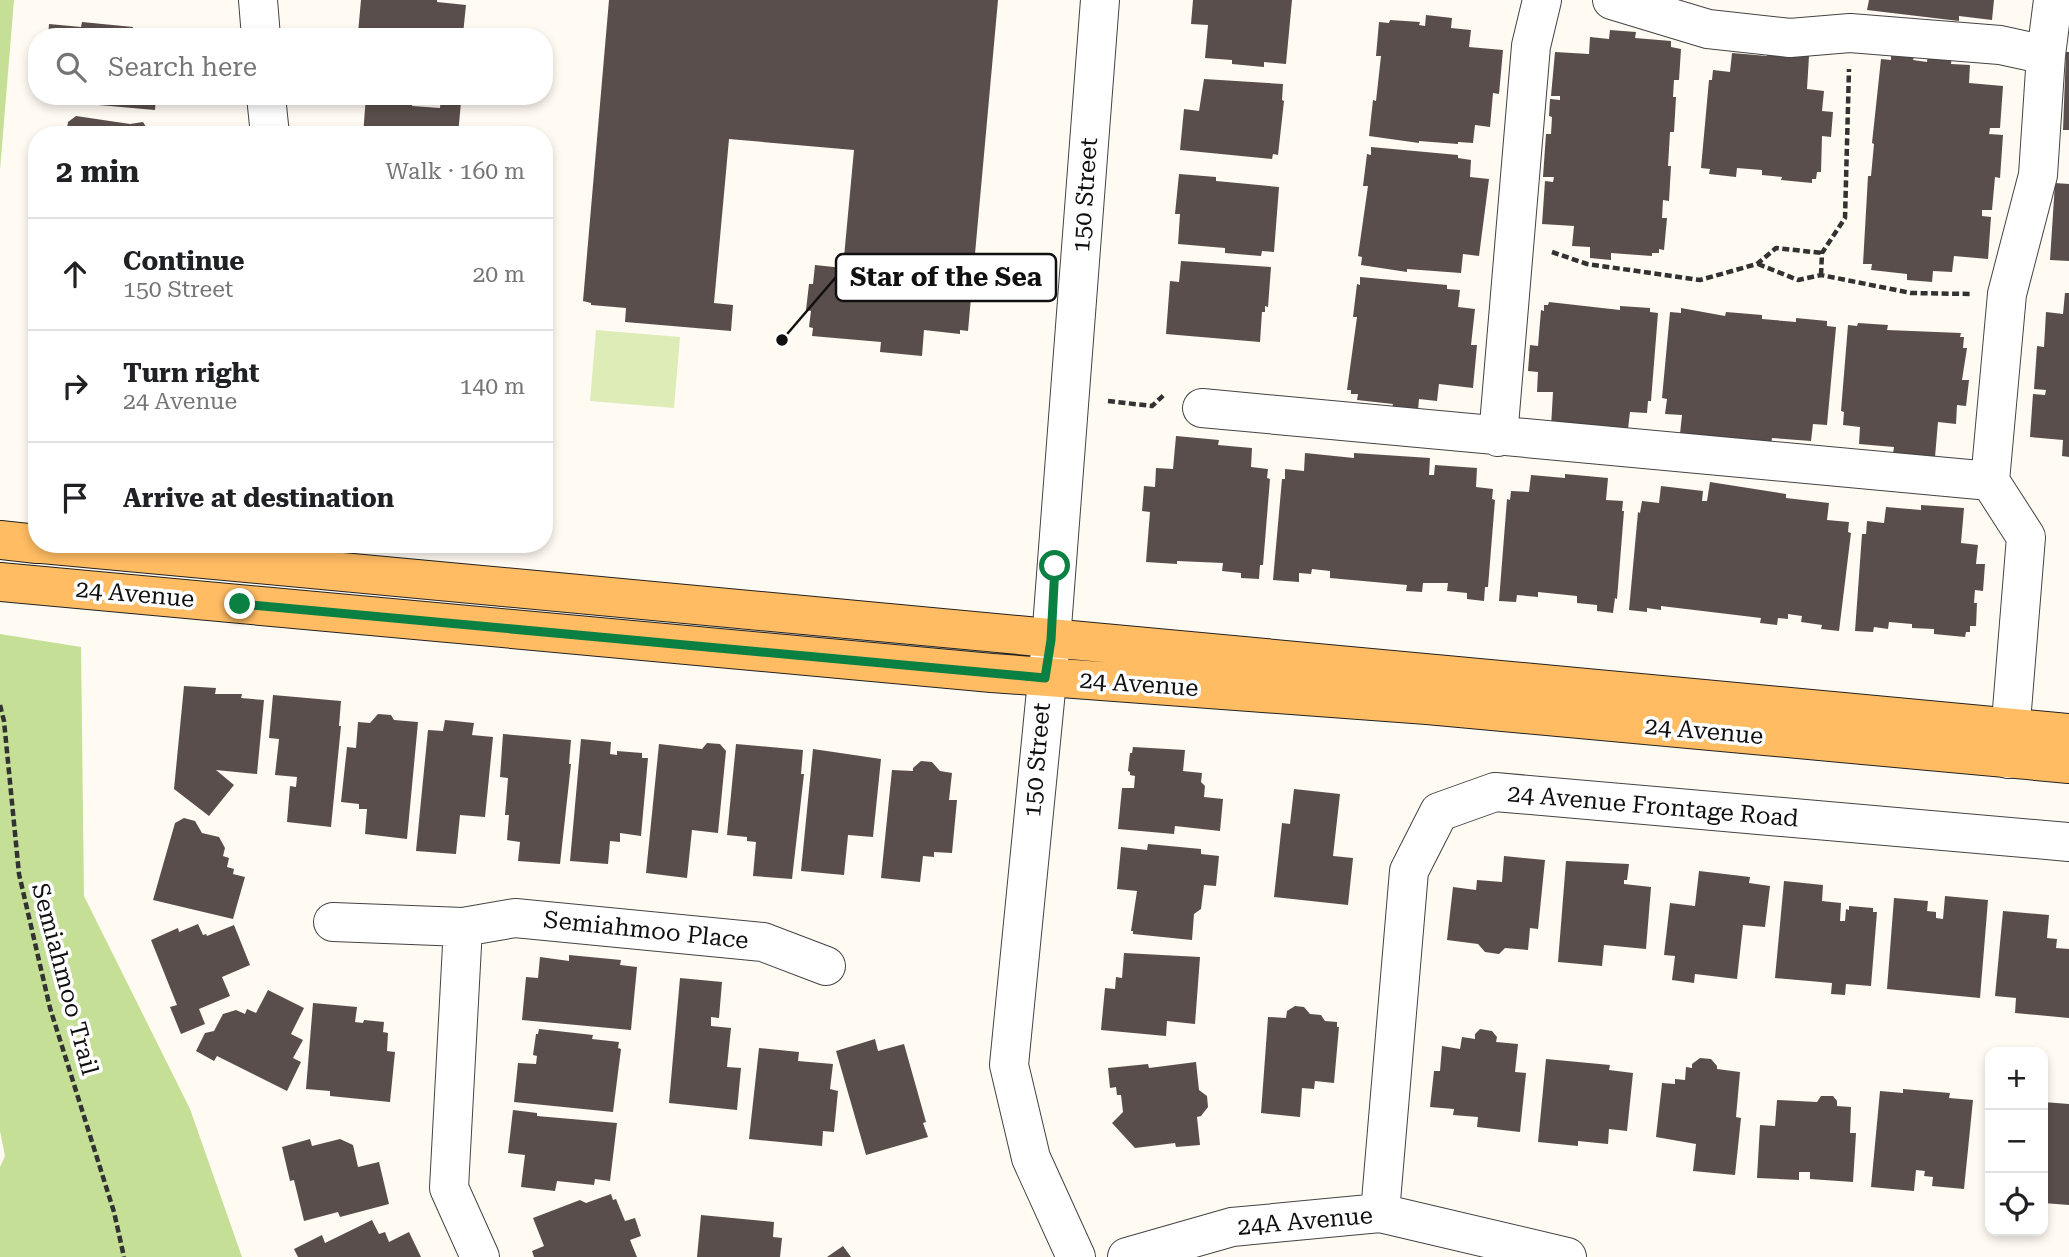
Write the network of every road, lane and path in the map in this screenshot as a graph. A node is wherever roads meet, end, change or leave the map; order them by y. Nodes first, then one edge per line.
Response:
1 (258, 0) edge
2 (1100, 0) edge
3 (1542, 0) edge
4 (1612, 0) edge
5 (2053, 0) edge
6 (260, 28) edge
7 (1850, 33) junction
8 (2046, 55) junction
9 (267, 105) edge
10 (269, 126) edge
11 (1514, 242) junction
12 (1822, 253) junction
13 (1758, 264) junction
14 (1821, 275) junction
15 (2007, 294) junction
16 (1069, 398) junction
17 (1202, 408) joint
18 (1498, 437) junction
19 (1990, 481) junction
20 (0, 540) edge
21 (28, 543) edge
22 (224, 553) edge
23 (245, 554) edge
24 (0, 582) edge
25 (240, 604) junction
26 (1051, 640) junction
27 (1045, 678) junction
28 (0, 705) edge
29 (2069, 733) edge
30 (2010, 744) junction
31 (2069, 764) edge
32 (2069, 842) edge
33 (333, 922) dead end
34 (463, 927) junction
35 (826, 966) dead end
36 (1380, 1213) junction
37 (124, 1257) edge
38 (480, 1257) edge
39 (1076, 1257) edge
40 (1127, 1257) edge
41 (1567, 1257) edge

1 - 6 street
2 - 16 street, 150 Street
3 - 11 street
4 - 7 street
5 - 8 street
7 - 8 street
7 - 12 path
8 - 15 street
9 - 10 street
11 - 13 path
11 - 18 street
12 - 13 path
12 - 14 path
13 - 14 path
14 - 15 path
15 - 19 street
16 - 17 path
16 - 26 street, 150 Street
17 - 18 street
18 - 19 street
19 - 30 street
20 - 21 main road, 24 Avenue
22 - 23 main road, 24 Avenue
23 - 25 street
23 - 26 main road, 24 Avenue
24 - 25 main road, 24 Avenue
25 - 27 main road, 24 Avenue
26 - 27 street, 150 Street
26 - 30 main road, 24 Avenue
27 - 30 main road, 24 Avenue
27 - 39 street, 150 Street
28 - 37 path, Semiahmoo Trail
29 - 30 main road, 24 Avenue
30 - 31 main road, 24 Avenue
32 - 36 street, 24 Avenue Frontage Road
33 - 34 street, Semiahmoo Place
34 - 35 street, Semiahmoo Place
34 - 38 street
36 - 40 street, 24A Avenue
36 - 41 street, 24A Avenue

